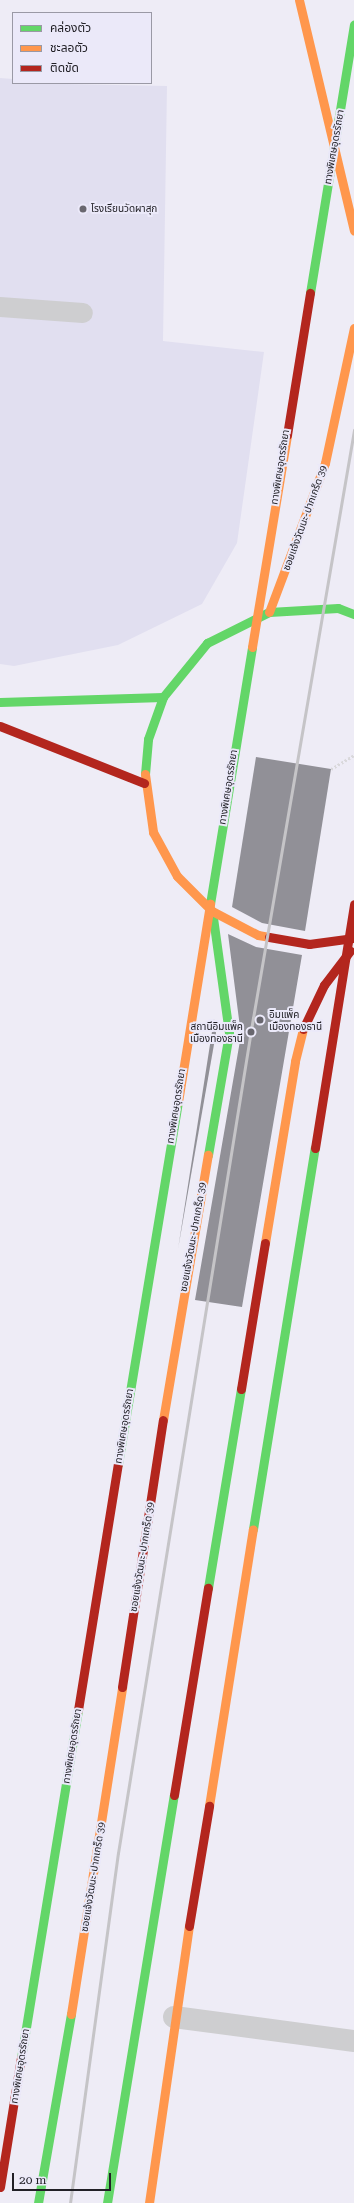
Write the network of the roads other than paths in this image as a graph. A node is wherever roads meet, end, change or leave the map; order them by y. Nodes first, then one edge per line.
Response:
1 (299, 0) edge
2 (354, 25) edge
3 (354, 231) edge
4 (0, 307) edge
5 (83, 314) dead end
6 (354, 328) edge
7 (269, 612) junction
8 (354, 614) edge
9 (162, 697) junction
10 (0, 702) edge
11 (0, 726) edge
12 (144, 783) junction
13 (354, 904) edge
14 (212, 911) junction
15 (354, 938) edge
16 (354, 945) edge
17 (174, 2017) junction
18 (354, 2041) edge
19 (0, 2188) edge
20 (38, 2203) edge
21 (107, 2203) edge
22 (149, 2203) edge

1 - 3 main road
2 - 19 main road, ทางพิเศษอุดรรัถยา
4 - 5 lane
6 - 7 main road, ซอยแจ้งวัฒนะ-ปากเกร็ด 39
7 - 8 main road
7 - 9 main road
9 - 10 main road
9 - 12 main road
11 - 12 main road
12 - 14 main road
13 - 17 main road
14 - 15 main road
14 - 20 main road, ซอยแจ้งวัฒนะ-ปากเกร็ด 39
16 - 21 main road
17 - 18 street
17 - 22 main road

